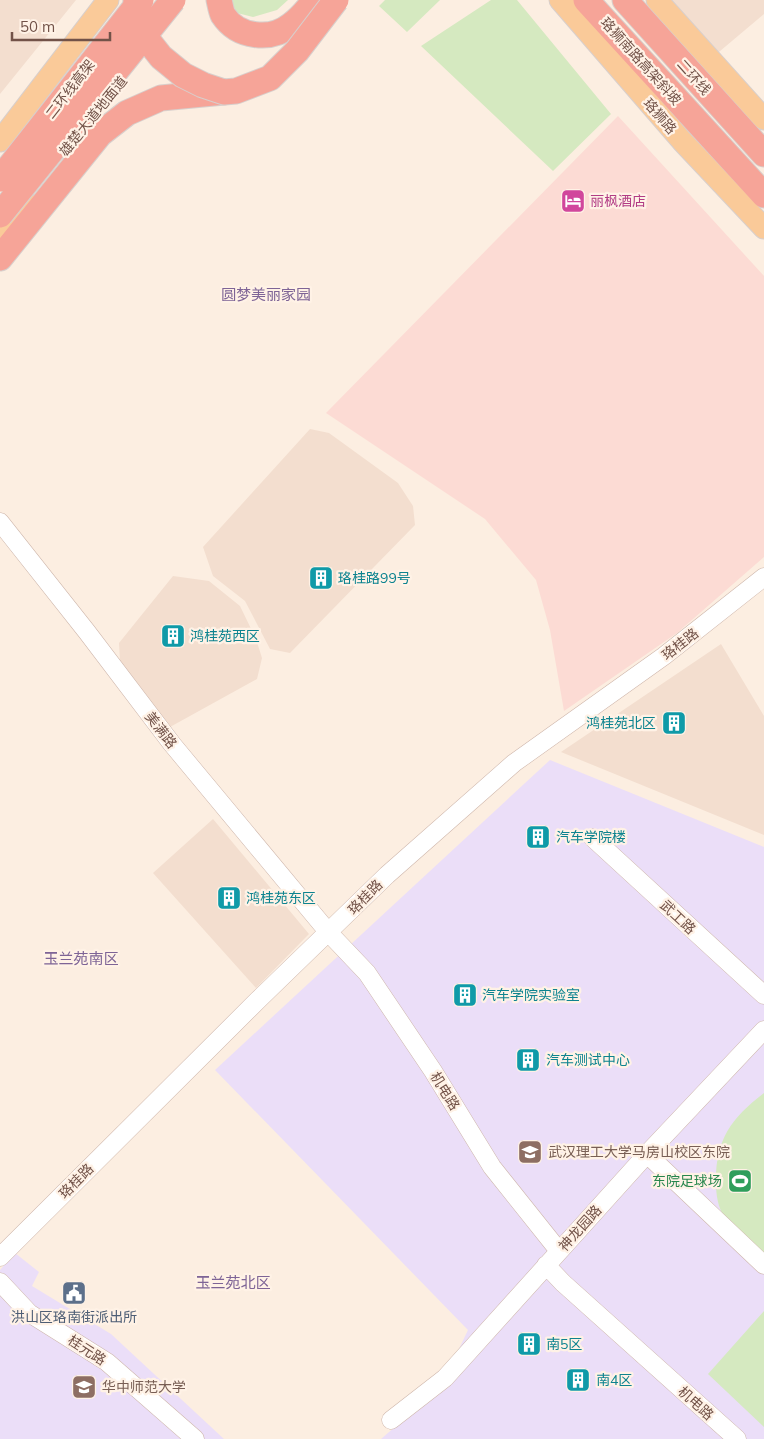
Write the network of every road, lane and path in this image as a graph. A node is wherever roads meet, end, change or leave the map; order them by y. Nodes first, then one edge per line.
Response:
1 (108, 0) edge
2 (136, 0) edge
3 (141, 0) edge
4 (173, 0) edge
5 (187, 0) edge
6 (219, 0) edge
7 (315, 0) edge
8 (336, 0) edge
9 (560, 0) edge
10 (586, 0) edge
11 (624, 0) edge
12 (657, 0) edge
13 (224, 92) junction
14 (764, 119) edge
15 (3, 131) edge
16 (764, 154) edge
17 (0, 179) edge
18 (764, 196) edge
19 (0, 214) edge
20 (764, 228) edge
21 (0, 234) edge
22 (0, 258) edge
23 (0, 522) edge
24 (764, 577) edge
25 (593, 838) dead end
26 (329, 933) junction
27 (764, 995) edge
28 (764, 1030) edge
29 (647, 1154) junction
30 (559, 1250) junction
31 (0, 1257) edge
32 (546, 1265) junction
33 (764, 1265) edge
34 (0, 1282) edge
35 (392, 1420) dead end
36 (195, 1439) edge
37 (737, 1439) edge

1 - 15 main road
2 - 13 highway, bridge
3 - 17 highway, 二环线高架, bridge
4 - 19 highway, bridge
5 - 21 main road, 雄楚大道地面道
6 - 7 highway
8 - 13 highway, bridge
9 - 20 main road, 珞狮路
10 - 18 highway, 珞狮南路高架斜坡
11 - 16 highway, 二环线
12 - 14 main road
13 - 22 highway
23 - 26 street, 美满路
24 - 26 street, 珞桂路
25 - 27 street, 武工路
26 - 30 street, 机电路
26 - 31 street, 珞桂路
28 - 29 street, 神龙园路
29 - 30 street, 神龙园路
29 - 33 street
30 - 32 street, 神龙园路
32 - 35 street, 神龙园路
32 - 37 street, 机电路
34 - 36 street, 桂元路

